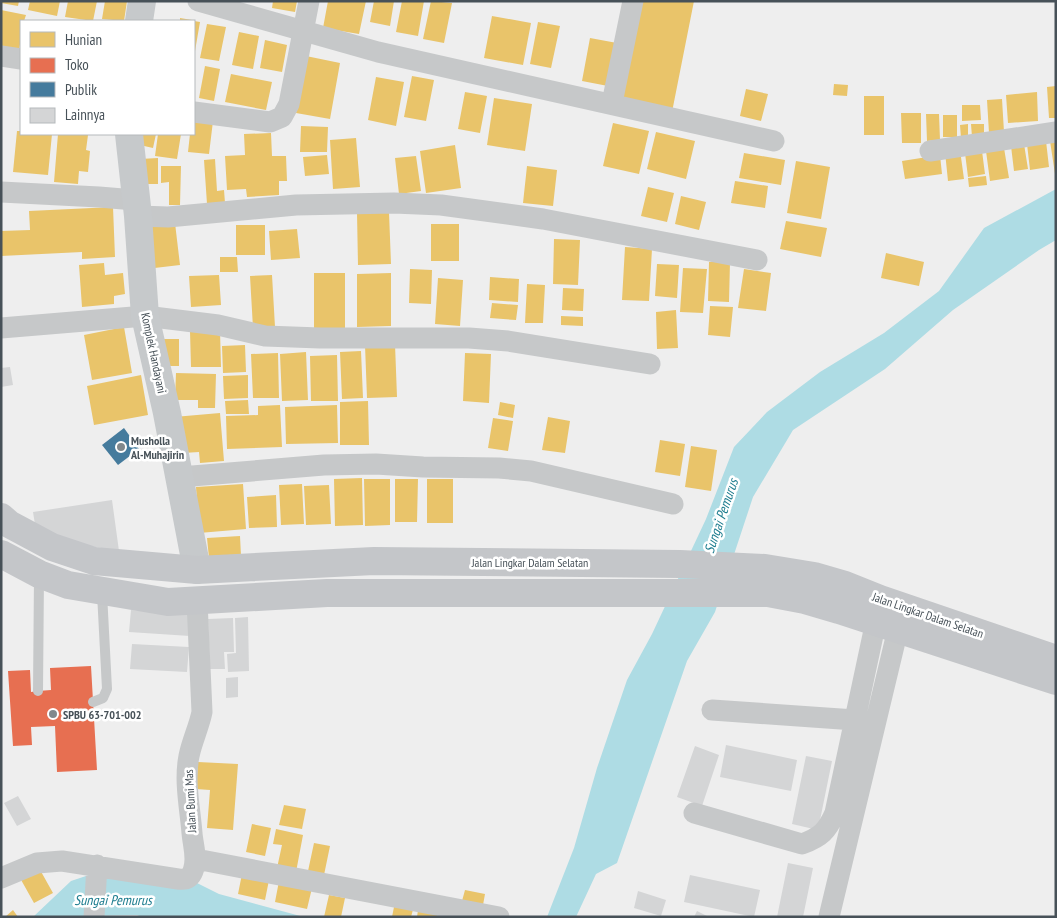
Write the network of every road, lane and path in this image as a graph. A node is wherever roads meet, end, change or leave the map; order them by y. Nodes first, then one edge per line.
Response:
1 (142, 1) edge
2 (198, 1) edge
3 (309, 1) edge
4 (633, 1) edge
5 (139, 20) edge
6 (302, 31) junction
7 (1, 56) edge
8 (20, 59) edge
9 (612, 104) junction
10 (195, 112) edge
11 (1056, 132) edge
12 (128, 135) edge
13 (774, 141) dead end
14 (930, 151) dead end
15 (1, 192) edge
16 (136, 208) junction
17 (758, 260) dead end
18 (144, 316) junction
19 (1, 328) edge
20 (650, 364) dead end
21 (180, 477) junction
22 (673, 504) dead end
23 (1, 517) edge
24 (1, 554) edge
25 (374, 561) junction
26 (197, 570) junction
27 (39, 574) junction
28 (766, 581) junction
29 (102, 592) junction
30 (376, 593) junction
31 (197, 601) junction
32 (885, 617) junction
33 (1056, 659) edge
34 (1056, 681) edge
35 (38, 691) dead end
36 (94, 702) dead end
37 (712, 710) dead end
38 (855, 720) junction
39 (694, 813) dead end
40 (196, 859) junction
41 (96, 869) junction
42 (1, 878) edge
43 (94, 917) edge
44 (498, 917) edge
45 (829, 917) edge

1 - 5 street
2 - 6 street
3 - 6 street
4 - 9 street
6 - 9 street
6 - 10 street
7 - 8 street
9 - 13 street
11 - 14 street
12 - 16 street, Komplek Handayani
15 - 16 street
16 - 17 street
16 - 18 street, Komplek Handayani
18 - 19 street
18 - 20 street
18 - 21 street, Komplek Handayani
21 - 22 street
21 - 26 street, Komplek Handayani
23 - 26 main road, Jalan Lingkar Dalam Selatan
24 - 27 main road, Jalan Lingkar Dalam Selatan
25 - 26 main road, Jalan Lingkar Dalam Selatan
25 - 28 main road, Jalan Lingkar Dalam Selatan
25 - 30 main road
27 - 29 main road, Jalan Lingkar Dalam Selatan
27 - 35 lane
28 - 30 main road, Jalan Lingkar Dalam Selatan
28 - 32 main road, Jalan Lingkar Dalam Selatan
29 - 31 main road, Jalan Lingkar Dalam Selatan
29 - 36 lane
30 - 31 main road, Jalan Lingkar Dalam Selatan
31 - 40 street, Jalan Bumi Mas
32 - 33 main road, Jalan Lingkar Dalam Selatan
32 - 34 main road, Jalan Lingkar Dalam Selatan
32 - 38 street
32 - 45 street
37 - 38 street
38 - 39 street
40 - 41 street
40 - 44 street
41 - 42 street
41 - 43 street

